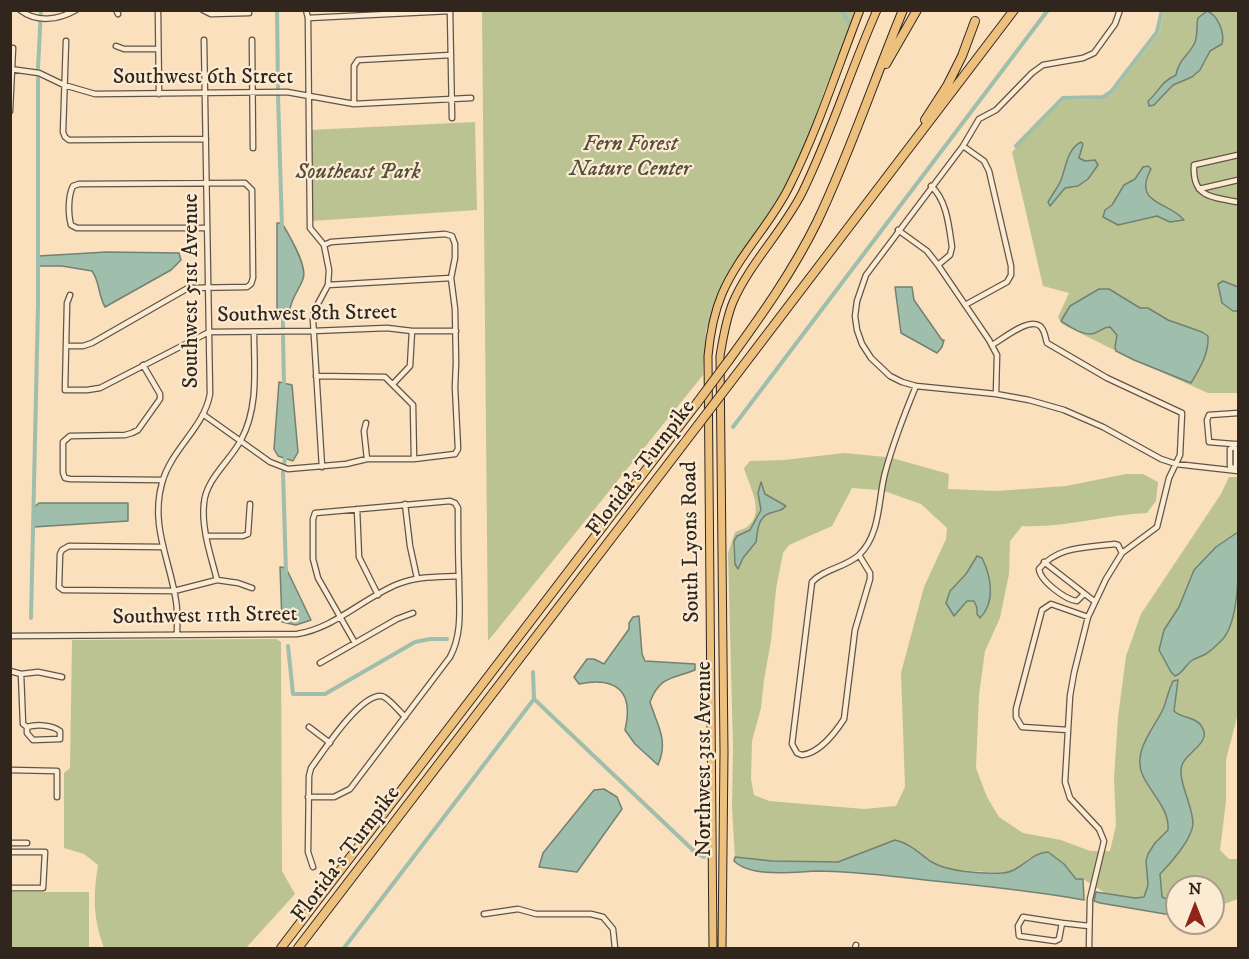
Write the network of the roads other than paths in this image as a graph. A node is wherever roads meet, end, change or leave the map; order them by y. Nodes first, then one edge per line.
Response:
1 (20, 10) edge
2 (76, 10) edge
3 (158, 10) edge
4 (203, 10) edge
5 (306, 10) edge
6 (860, 10) edge
7 (877, 10) edge
8 (903, 10) edge
9 (917, 10) edge
10 (1014, 10) edge
11 (1120, 10) edge
12 (450, 11) edge
13 (249, 13) dead end
14 (308, 18) junction
15 (975, 21) dead end
16 (204, 40) dead end
17 (252, 40) dead end
18 (66, 41) dead end
19 (116, 46) dead end
20 (13, 48) dead end
21 (158, 49) junction
22 (451, 55) junction
23 (11, 69) edge
24 (874, 81) junction
25 (64, 85) junction
26 (253, 93) junction
27 (159, 94) junction
28 (205, 94) junction
29 (308, 96) junction
30 (471, 98) dead end
31 (452, 99) junction
32 (354, 104) junction
33 (10, 111) edge
34 (452, 118) dead end
35 (206, 139) junction
36 (915, 139) junction
37 (963, 146) junction
38 (253, 148) dead end
39 (1239, 155) edge
40 (1239, 180) edge
41 (207, 183) junction
42 (931, 186) junction
43 (1198, 189) junction
44 (1239, 202) edge
45 (207, 228) junction
46 (898, 230) junction
47 (324, 245) junction
48 (938, 265) junction
49 (451, 278) junction
50 (327, 285) junction
51 (209, 287) junction
52 (70, 295) dead end
53 (965, 305) junction
54 (313, 331) junction
55 (412, 331) junction
56 (456, 331) junction
57 (209, 332) junction
58 (254, 332) junction
59 (992, 345) junction
60 (66, 346) junction
61 (143, 365) junction
62 (316, 376) junction
63 (393, 384) junction
64 (916, 386) junction
65 (996, 394) junction
66 (1239, 413) edge
67 (204, 415) junction
68 (366, 423) dead end
69 (241, 441) junction
70 (1235, 445) edge
71 (367, 459) junction
72 (414, 459) junction
73 (721, 461) joint
74 (1176, 464) junction
75 (322, 467) junction
76 (1235, 470) edge
77 (162, 480) junction
78 (250, 504) dead end
79 (405, 504) junction
80 (357, 509) junction
81 (207, 536) junction
82 (163, 547) junction
83 (1122, 553) junction
84 (859, 555) junction
85 (1044, 562) junction
86 (459, 576) junction
87 (417, 578) junction
88 (216, 580) junction
89 (252, 588) dead end
90 (174, 591) junction
91 (1084, 594) junction
92 (378, 595) junction
93 (1094, 601) junction
94 (413, 613) dead end
95 (341, 616) junction
96 (1088, 617) junction
97 (710, 626) junction
98 (722, 626) junction
99 (177, 634) junction
100 (10, 636) edge
101 (355, 643) junction
102 (320, 663) dead end
103 (10, 671) edge
104 (21, 674) junction
105 (62, 677) dead end
106 (405, 717) junction
107 (27, 727) junction
108 (309, 727) dead end
109 (1068, 730) junction
110 (330, 742) junction
111 (10, 770) edge
112 (57, 797) dead end
113 (308, 797) junction
114 (10, 843) edge
115 (27, 843) dead end
116 (10, 852) edge
117 (313, 867) dead end
118 (10, 888) edge
119 (484, 914) dead end
120 (1062, 923) junction
121 (1089, 926) junction
122 (281, 948) edge
123 (298, 948) edge
124 (615, 948) edge
125 (713, 948) edge
126 (722, 948) edge
127 (1089, 948) edge

1 - 2 street
3 - 21 street
4 - 13 street
5 - 14 street
6 - 97 main road, South Lyons Road
7 - 73 main road, South Lyons Road
8 - 24 highway, Florida's Turnpike
9 - 24 highway
10 - 36 highway, Florida's Turnpike
11 - 37 street
12 - 14 street
12 - 22 street
14 - 29 street
15 - 36 highway
16 - 28 street, Southwest 51st Avenue
17 - 26 street
18 - 25 street
19 - 21 street
20 - 23 street
21 - 27 street
22 - 31 street
22 - 32 street
23 - 25 street, Southwest 6th Street
23 - 33 street
24 - 122 highway, Florida's Turnpike, bridge
25 - 27 street, Southwest 6th Street
25 - 35 street
26 - 28 street, Southwest 6th Street
26 - 29 street, Southwest 6th Street
26 - 38 street
27 - 28 street, Southwest 6th Street
28 - 35 street, Southwest 51st Avenue
29 - 32 street, Southwest 6th Street
29 - 47 street
30 - 31 street, Southwest 6th Street
31 - 32 street, Southwest 6th Street
31 - 34 street
35 - 41 street, Southwest 51st Avenue
36 - 123 highway, Florida's Turnpike, bridge
37 - 42 street
37 - 53 street
39 - 43 street
40 - 43 street
41 - 45 street, Southwest 51st Avenue
41 - 45 street
41 - 51 street
42 - 46 street
42 - 48 street
43 - 44 street
45 - 51 street, Southwest 51st Avenue
46 - 48 street
46 - 64 street
47 - 49 street
47 - 50 street
48 - 53 street
49 - 50 street
49 - 56 street
50 - 54 street
51 - 57 street, Southwest 51st Avenue
51 - 60 street
52 - 60 street
53 - 59 street
54 - 55 street, Southwest 8th Street
54 - 58 street, Southwest 8th Street
54 - 62 street
55 - 56 street, Southwest 8th Street
55 - 63 street
56 - 72 street
57 - 58 street, Southwest 8th Street
57 - 61 street, Southwest 8th Street
57 - 67 street, Southwest 51st Avenue
58 - 69 street
59 - 65 street
59 - 74 street
60 - 61 street, Southwest 8th Street
61 - 77 street
62 - 63 street
62 - 75 street
63 - 72 street
64 - 65 street
64 - 84 street
65 - 74 street
66 - 70 street
67 - 69 street
67 - 77 street, Southwest 51st Avenue
68 - 71 street
69 - 75 street
69 - 81 street
70 - 76 street
71 - 72 street
71 - 75 street
73 - 98 main road, Northwest 31st Avenue
74 - 76 street
74 - 83 street
77 - 82 street, Southwest 51st Avenue
78 - 81 street
79 - 80 street
79 - 86 street
79 - 87 street
80 - 92 street
80 - 95 street
81 - 88 street
82 - 90 street, Southwest 51st Avenue
82 - 90 street
83 - 85 street
83 - 93 street
84 - 84 street
85 - 91 street
85 - 91 street
86 - 87 street, Southwest 11th Street
86 - 106 street
87 - 92 street, Southwest 11th Street
88 - 89 street
88 - 90 street
90 - 99 street, Southwest 51st Avenue
91 - 93 street
92 - 95 street, Southwest 11th Street
93 - 96 street
94 - 101 street
95 - 99 street, Southwest 11th Street
95 - 101 street
96 - 109 street
96 - 109 street
97 - 98 main road
97 - 125 main road, South Lyons Road
98 - 126 main road, Northwest 31st Avenue
99 - 100 street, Southwest 11th Street
101 - 102 street
103 - 104 street
104 - 105 street
104 - 107 street
106 - 110 street
106 - 113 street
107 - 107 street
108 - 110 street
109 - 121 street
110 - 113 street
111 - 112 street
113 - 117 street
114 - 115 street
116 - 118 street
119 - 124 street
120 - 120 street
120 - 121 street
121 - 127 street

